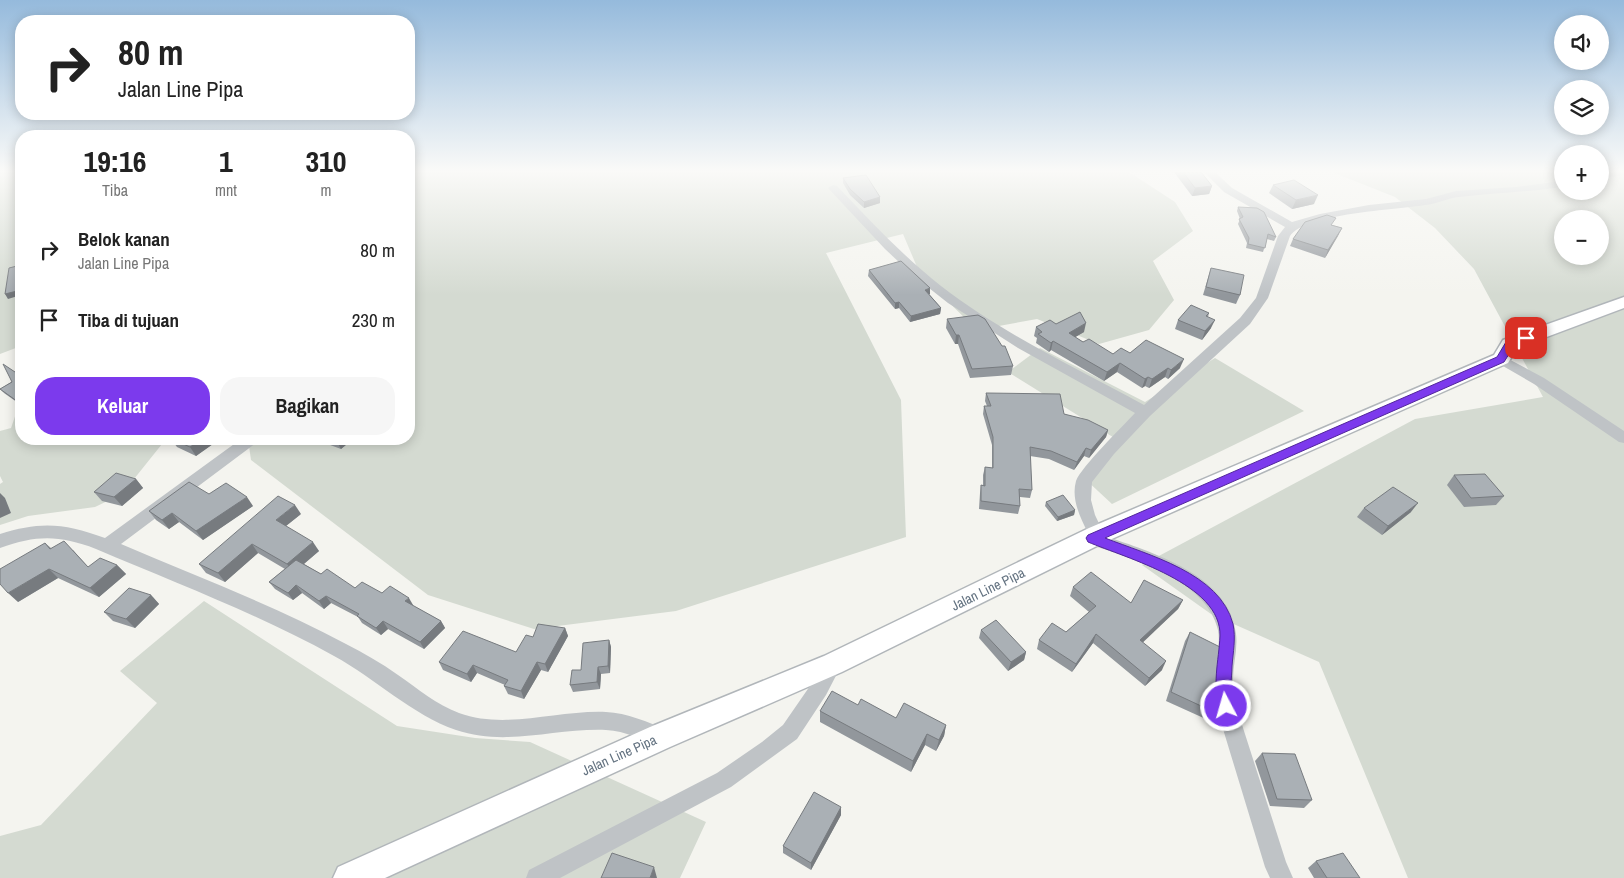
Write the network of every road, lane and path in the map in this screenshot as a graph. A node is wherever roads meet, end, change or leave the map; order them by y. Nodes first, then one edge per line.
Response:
1 (857, 213) edge
2 (1268, 213) edge
3 (1342, 213) edge
4 (1291, 226) junction
5 (1624, 302) edge
6 (1501, 359) junction
7 (1145, 412) junction
8 (1624, 438) edge
9 (243, 445) edge
10 (1094, 537) junction
11 (0, 541) edge
12 (106, 546) junction
13 (833, 664) junction
14 (660, 737) junction
15 (349, 878) edge
16 (537, 878) edge
17 (1282, 878) edge

1 - 7 street
2 - 4 street
3 - 4 street
4 - 7 street
5 - 6 main road, Jalan Line Pipa
6 - 8 street
6 - 10 main road, Jalan Line Pipa
7 - 10 street
9 - 12 street
10 - 13 main road, Jalan Line Pipa
10 - 17 street
11 - 12 street
12 - 14 street
13 - 14 main road, Jalan Line Pipa
13 - 16 street
14 - 15 main road, Jalan Line Pipa

